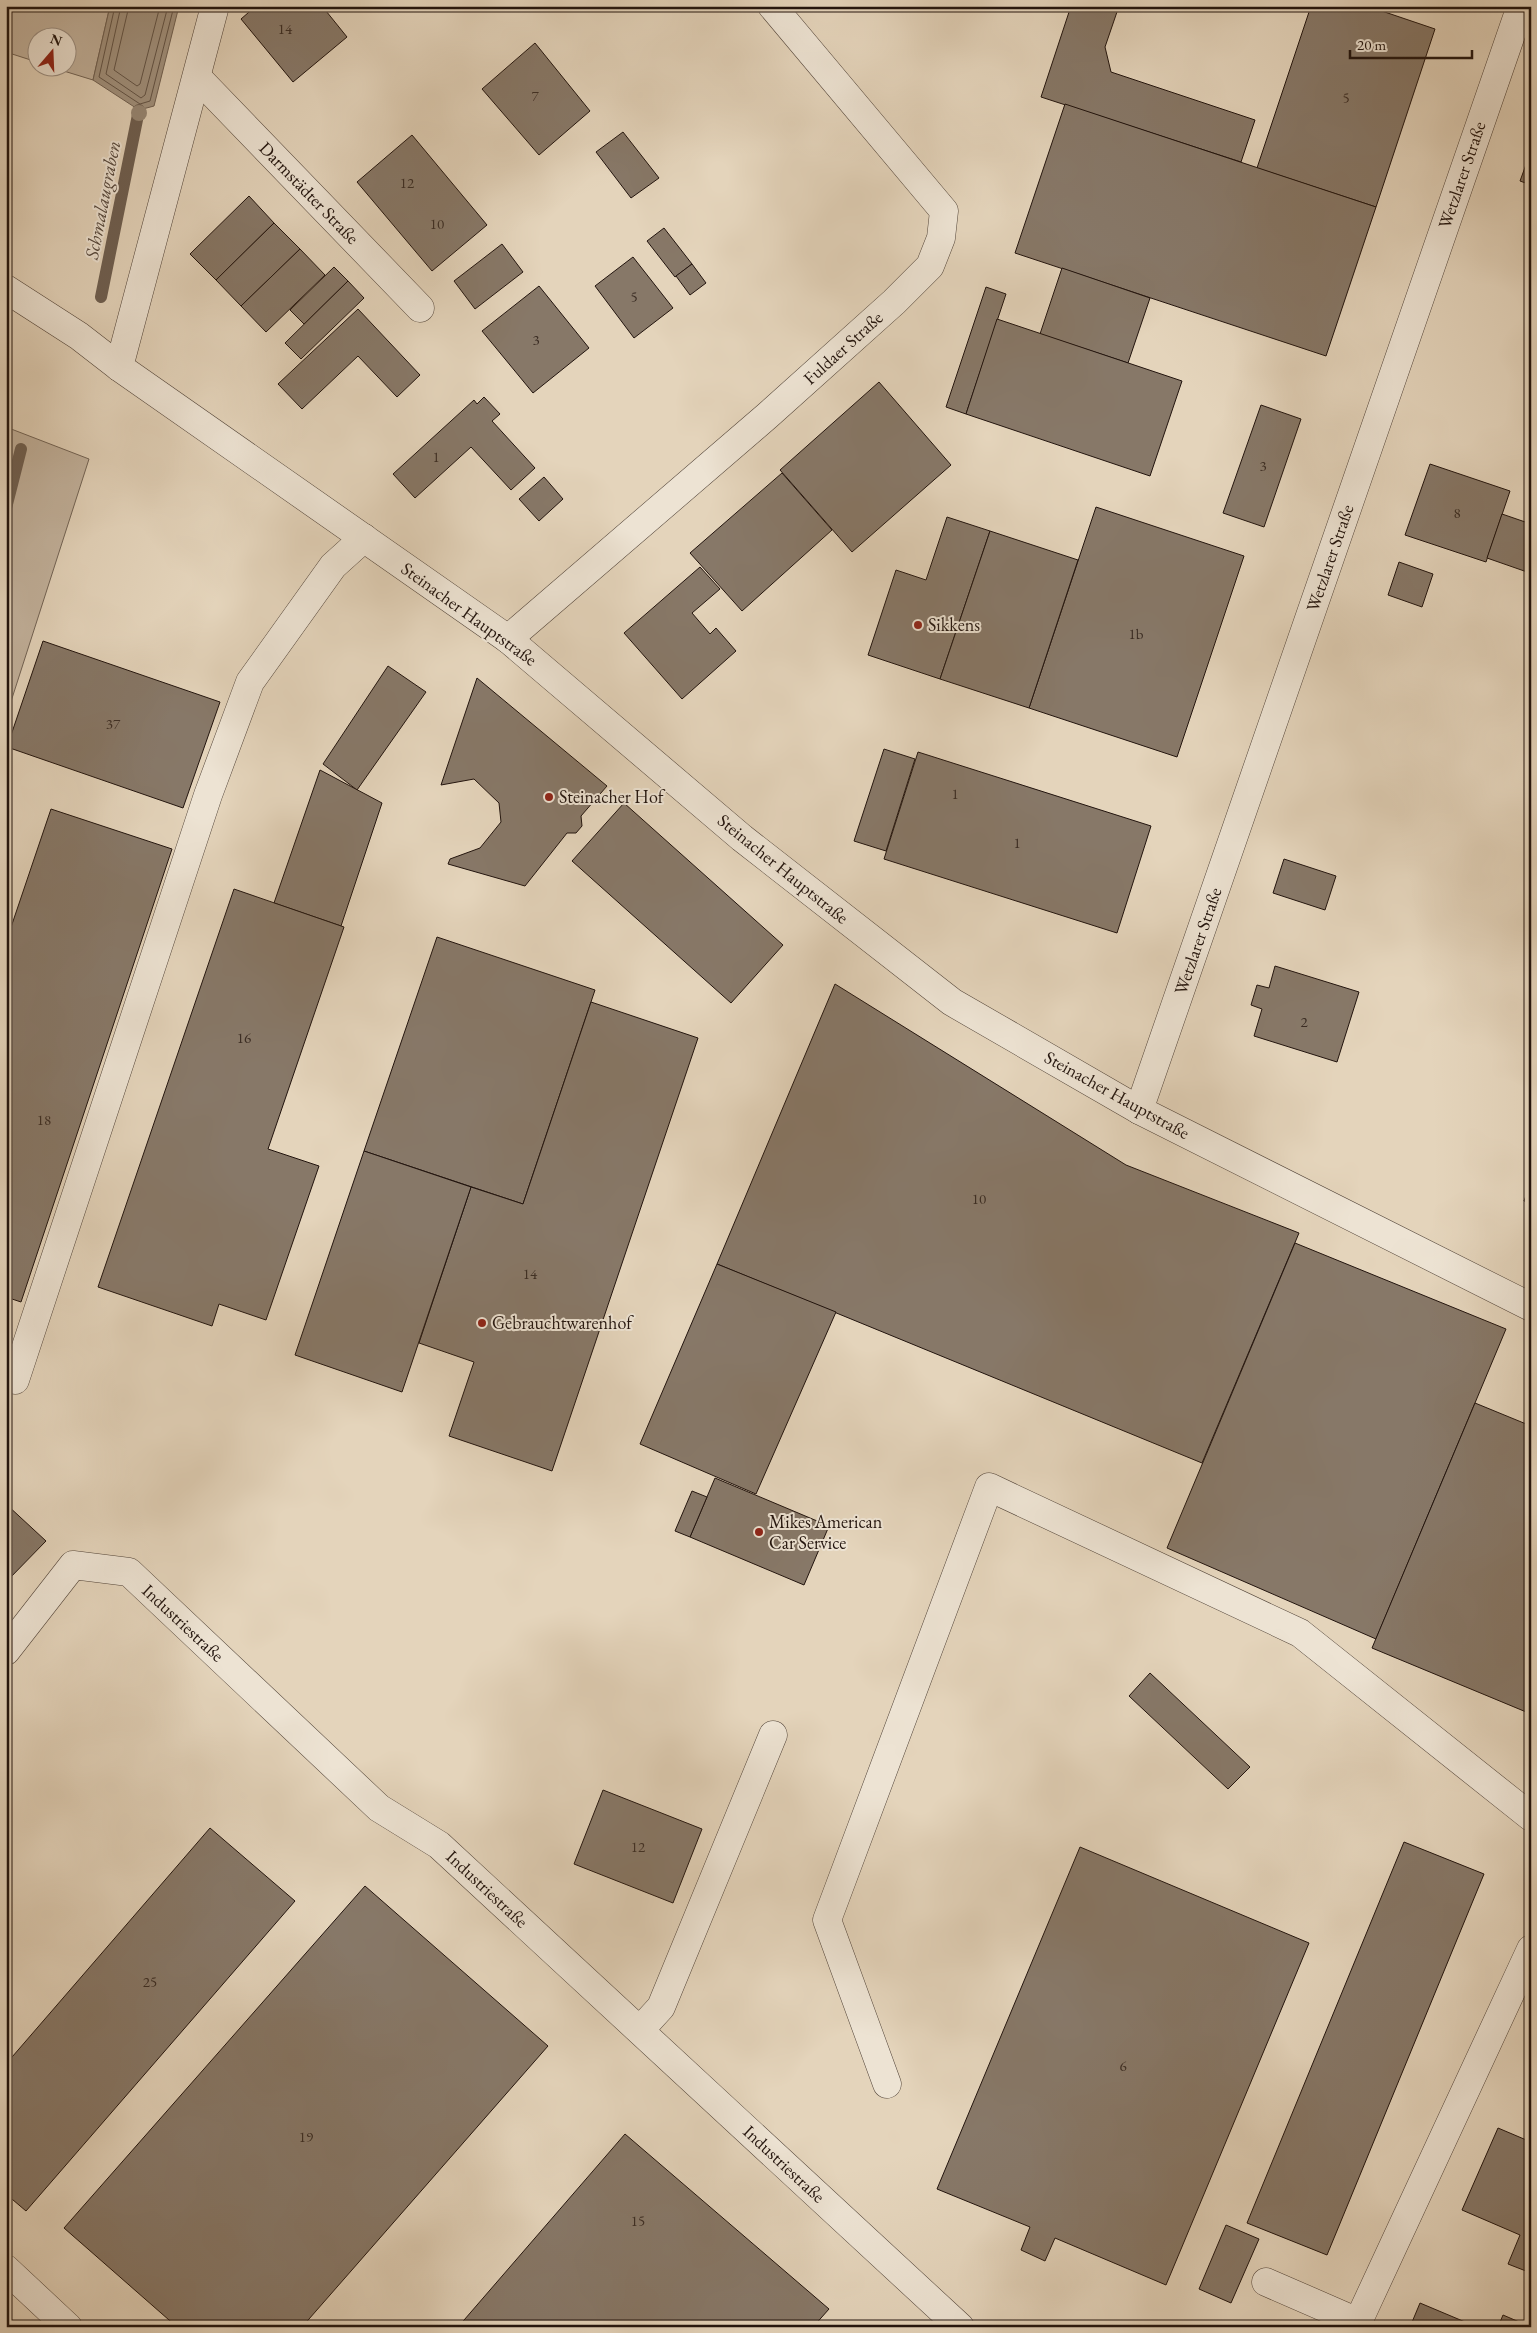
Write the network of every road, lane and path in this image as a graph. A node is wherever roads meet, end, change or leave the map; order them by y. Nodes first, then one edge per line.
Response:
1 (215, 6) edge
2 (772, 6) edge
3 (1521, 6) edge
4 (197, 77) junction
5 (6, 288) edge
6 (420, 308) dead end
7 (120, 367) junction
8 (364, 538) junction
9 (508, 640) junction
10 (1139, 1110) junction
11 (1531, 1307) edge
12 (14, 1380) dead end
13 (6, 1651) edge
14 (773, 1735) dead end
15 (1531, 1817) edge
16 (1531, 1949) edge
17 (640, 2030) junction
18 (887, 2084) dead end
19 (6, 2269) edge
20 (1266, 2282) dead end
21 (1357, 2324) edge
22 (68, 2327) edge
23 (960, 2327) edge

1 - 4 street
2 - 9 street, Fuldaer Straße
3 - 10 street, Wetzlarer Straße
4 - 6 street, Darmstädter Straße
4 - 7 street
5 - 7 street, Steinacher Hauptstraße
7 - 8 street, Steinacher Hauptstraße
8 - 9 street, Steinacher Hauptstraße
8 - 12 street
9 - 10 street, Steinacher Hauptstraße
10 - 11 street, Steinacher Hauptstraße
13 - 17 street, Industriestraße
14 - 17 street
15 - 18 street
16 - 21 street
17 - 23 street, Industriestraße
19 - 22 street
20 - 21 street

